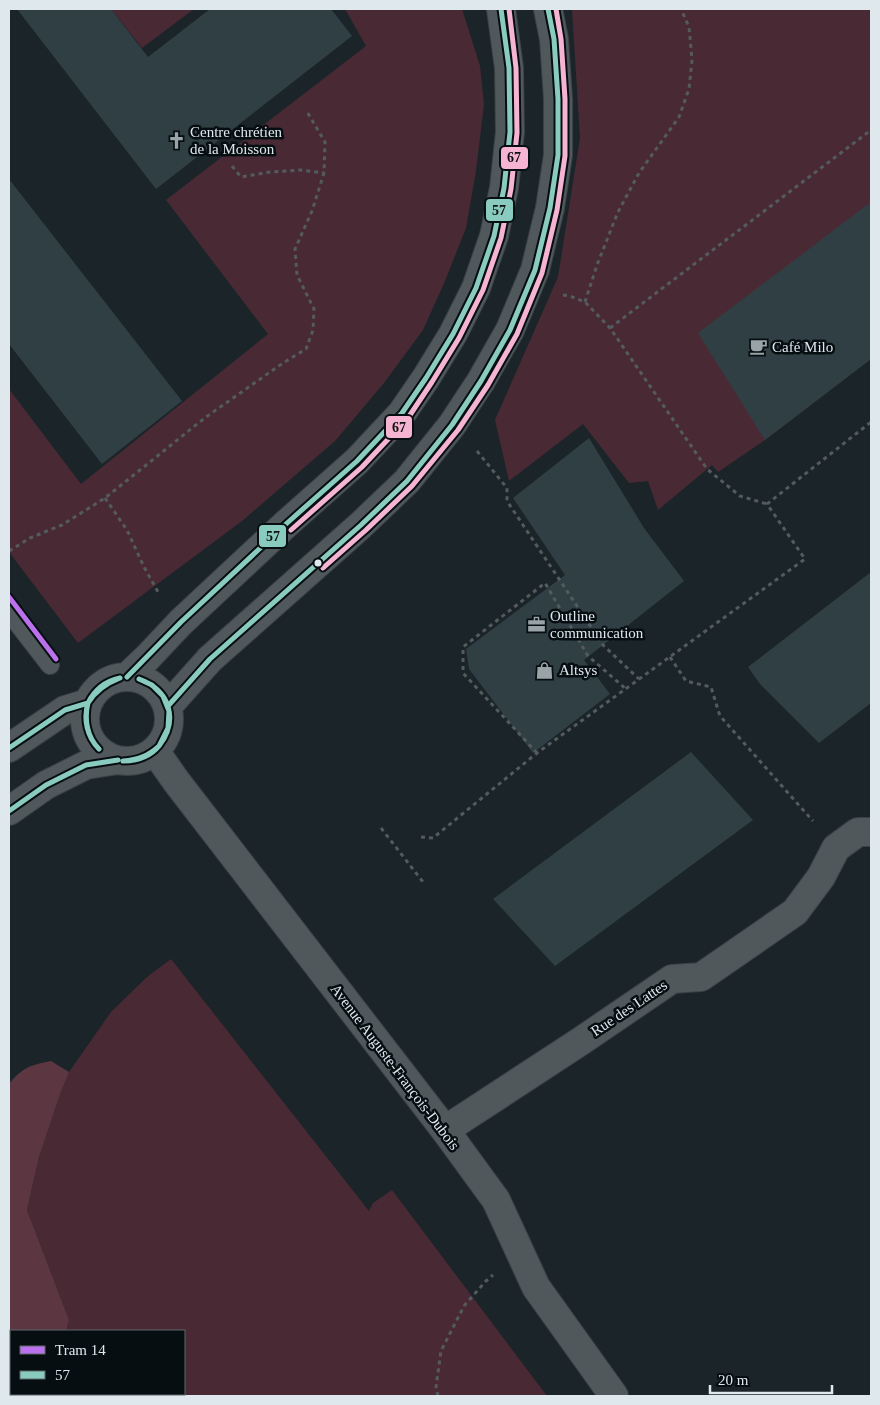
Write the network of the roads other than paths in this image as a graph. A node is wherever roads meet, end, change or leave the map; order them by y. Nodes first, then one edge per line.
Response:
1 (501, 9) edge
2 (548, 9) edge
3 (9, 612) edge
4 (50, 665) dead end
5 (127, 677) junction
6 (88, 703) junction
7 (168, 706) junction
8 (9, 748) edge
9 (155, 751) junction
10 (118, 760) junction
11 (9, 812) edge
12 (871, 832) edge
13 (445, 1130) junction
14 (614, 1396) edge

1 - 5 main road
2 - 7 main road
3 - 4 lane
5 - 6 main road
5 - 7 main road
6 - 8 main road
6 - 10 main road
7 - 9 main road
9 - 10 main road
9 - 13 main road, Avenue Auguste-François-Dubois
10 - 11 main road
12 - 13 main road, Rue des Lattes
13 - 14 main road, Avenue Auguste-François-Dubois

